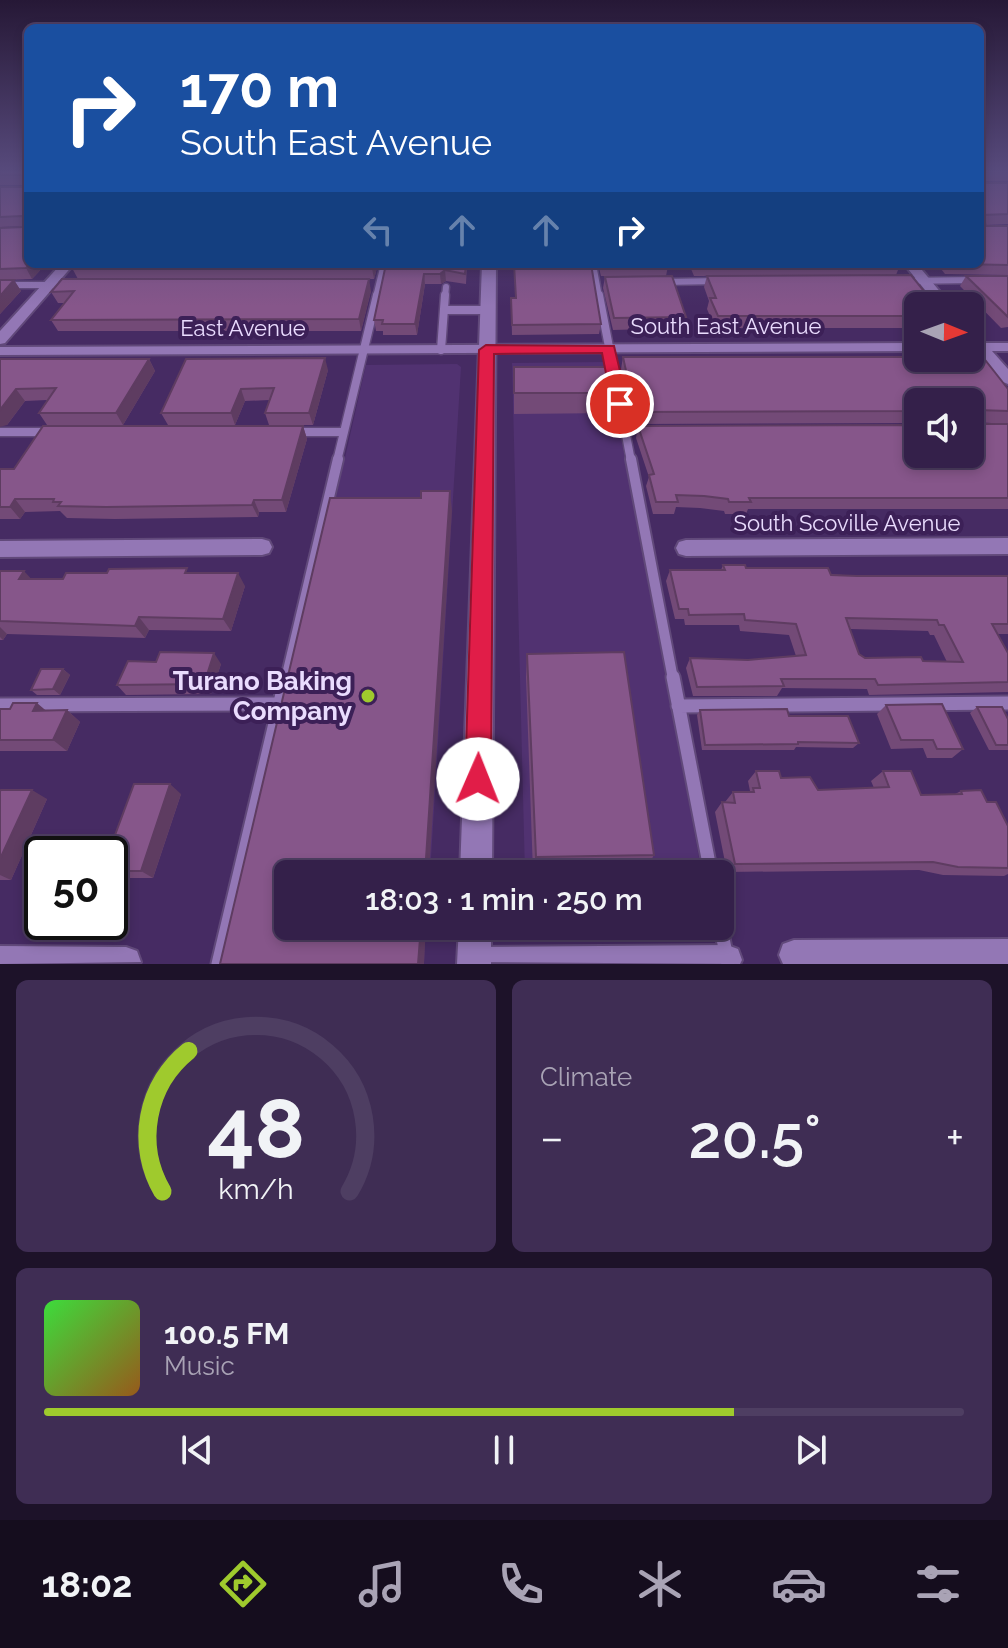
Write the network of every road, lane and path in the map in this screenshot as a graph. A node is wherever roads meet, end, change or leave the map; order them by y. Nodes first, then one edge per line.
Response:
1 (64, 268) edge
2 (383, 268) edge
3 (489, 268) edge
4 (594, 268) edge
5 (913, 268) edge
6 (982, 280) edge
7 (720, 281) edge
8 (890, 281) edge
9 (924, 281) junction
10 (596, 282) junction
11 (612, 282) edge
12 (658, 282) edge
13 (0, 285) edge
14 (49, 285) junction
15 (85, 285) edge
16 (364, 285) edge
17 (379, 285) junction
18 (446, 287) dead end
19 (933, 292) edge
20 (445, 310) junction
21 (488, 310) junction
22 (0, 340) edge
23 (984, 344) edge
24 (904, 347) edge
25 (1008, 347) edge
26 (609, 349) junction
27 (364, 350) junction
28 (441, 350) junction
29 (486, 350) junction
30 (0, 351) edge
31 (984, 354) edge
32 (1008, 379) edge
33 (625, 431) junction
34 (640, 431) edge
35 (0, 432) edge
36 (63, 432) edge
37 (282, 432) edge
38 (344, 432) junction
39 (1008, 546) edge
40 (262, 547) dead end
41 (686, 548) dead end
42 (0, 549) edge
43 (1008, 703) edge
44 (280, 704) junction
45 (0, 705) edge
46 (678, 706) junction
47 (476, 860) edge
48 (708, 860) edge
49 (475, 940) edge
50 (723, 940) edge
51 (1008, 954) edge
52 (794, 955) dead end
53 (0, 961) edge
54 (126, 962) dead end
55 (728, 962) edge
56 (474, 963) edge
57 (218, 964) edge

1 - 14 street
2 - 17 lane
3 - 21 main road
4 - 10 lane
5 - 9 street
6 - 9 lane
7 - 12 lane
8 - 9 lane
9 - 19 street
10 - 11 lane
10 - 26 lane
13 - 14 lane
14 - 15 lane
14 - 22 street
16 - 17 lane
17 - 27 lane
18 - 20 lane
20 - 21 lane
20 - 28 lane
21 - 29 main road
23 - 25 street
24 - 26 street, South East Avenue
26 - 29 street, South East Avenue
26 - 33 lane
27 - 28 street, East Avenue
27 - 30 street, East Avenue
27 - 38 lane
28 - 29 street, East Avenue
29 - 47 main road
31 - 32 street
33 - 34 lane
33 - 46 lane
35 - 36 lane
37 - 38 lane
38 - 44 lane
39 - 41 street, South Scoville Avenue
40 - 42 street
43 - 46 lane
44 - 45 lane
44 - 57 lane
46 - 48 lane
49 - 56 main road
50 - 55 lane
51 - 52 street
53 - 54 street
55 - 56 street

